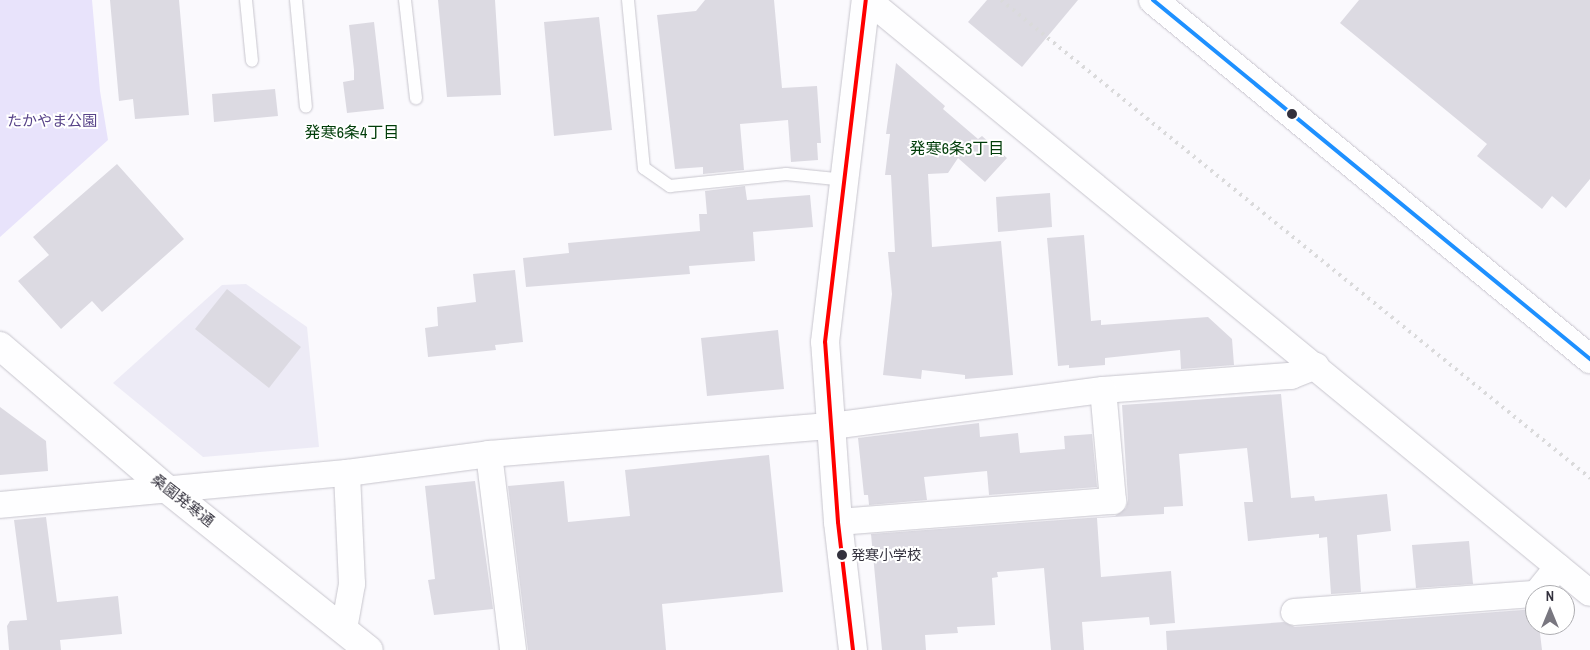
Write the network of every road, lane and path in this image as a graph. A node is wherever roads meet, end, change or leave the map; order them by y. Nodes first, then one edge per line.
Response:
1 (246, 0) edge
2 (296, 0) edge
3 (405, 0) edge
4 (628, 0) edge
5 (867, 0) edge
6 (1153, 0) edge
7 (252, 61) dead end
8 (416, 98) dead end
9 (306, 107) dead end
10 (846, 180) junction
11 (0, 346) edge
12 (1590, 358) edge
13 (1316, 366) junction
14 (1103, 390) junction
15 (832, 426) junction
16 (488, 454) junction
17 (347, 473) junction
18 (168, 489) junction
19 (0, 505) edge
20 (838, 522) junction
21 (1558, 567) junction
22 (1590, 593) edge
23 (1294, 612) dead end
24 (344, 629) junction
25 (369, 650) edge
26 (513, 650) edge
27 (853, 650) edge

1 - 7 lane
2 - 9 lane
3 - 8 lane
4 - 10 lane
5 - 10 street
5 - 13 street
6 - 12 street
10 - 15 street
11 - 18 street, 桑園発寒通
13 - 14 street
13 - 21 street
14 - 15 street
14 - 20 street
15 - 16 street
15 - 20 street
16 - 17 street
16 - 26 street
17 - 18 street
17 - 24 street
18 - 19 street
18 - 24 street, 桑園発寒通
20 - 27 street
21 - 22 street
21 - 23 street
24 - 25 street, 桑園発寒通

